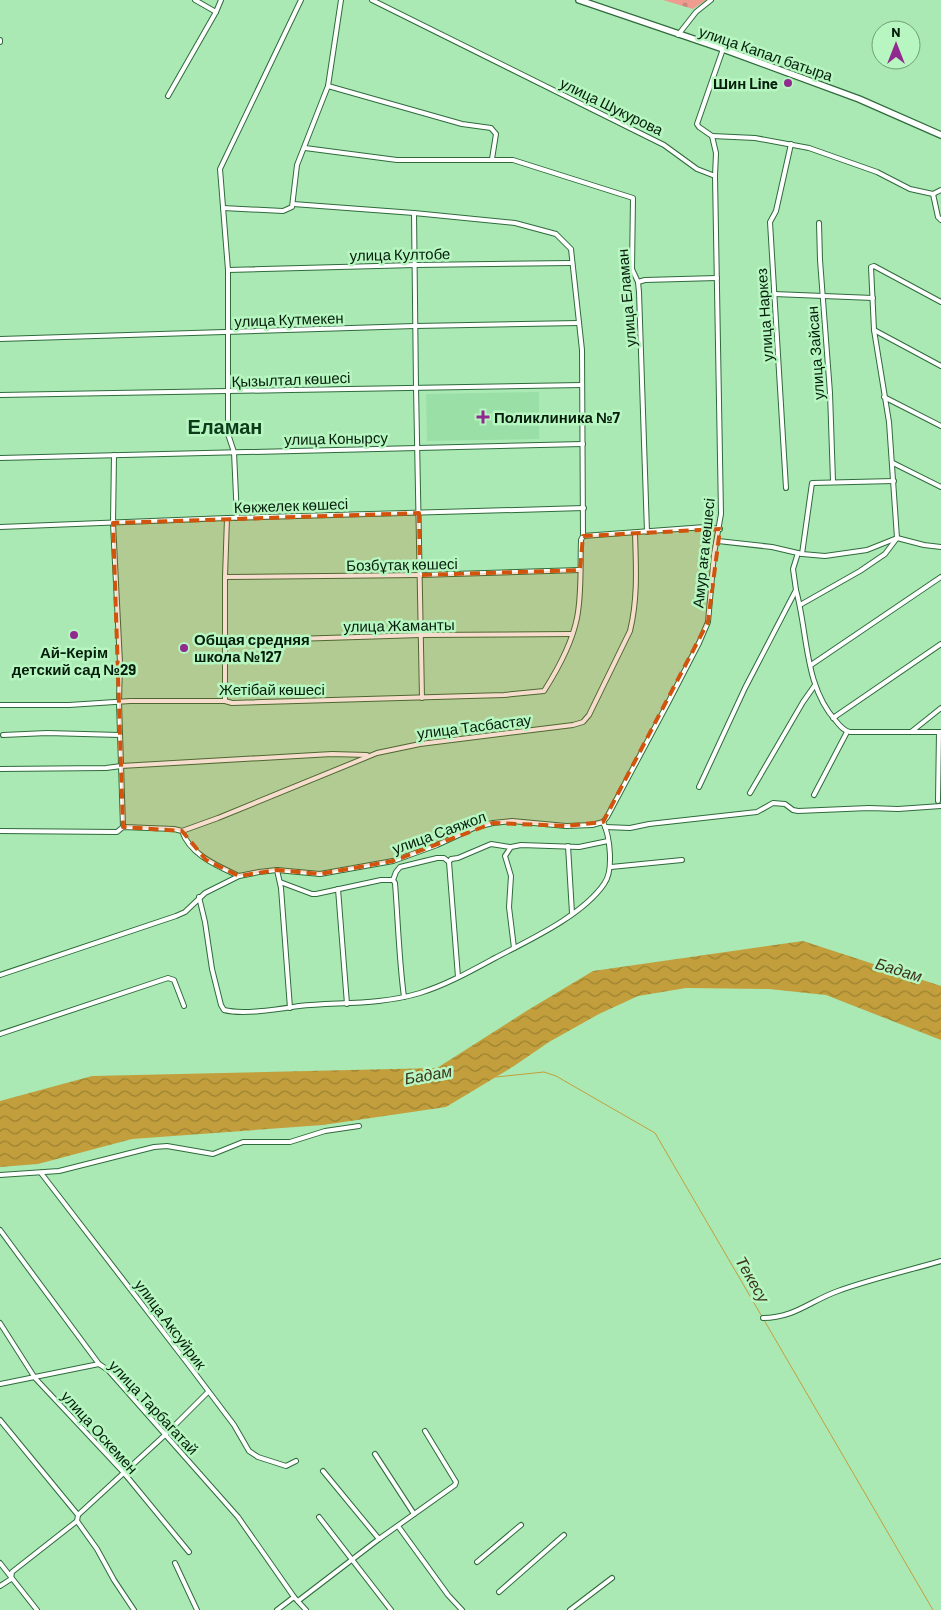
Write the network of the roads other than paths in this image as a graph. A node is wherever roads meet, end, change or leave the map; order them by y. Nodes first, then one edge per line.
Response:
1 (195, 0) edge
2 (221, 0) edge
3 (301, 0) edge
4 (341, 0) edge
5 (372, 0) edge
6 (579, 0) edge
7 (711, 0) edge
8 (216, 12) junction
9 (678, 35) junction
10 (723, 50) junction
11 (328, 86) junction
12 (168, 96) dead end
13 (941, 135) edge
14 (712, 136) junction
15 (791, 144) junction
16 (305, 148) junction
17 (492, 160) junction
18 (714, 176) junction
19 (941, 190) edge
20 (933, 194) junction
21 (293, 204) junction
22 (223, 208) junction
23 (414, 213) junction
24 (940, 216) edge
25 (819, 223) dead end
26 (572, 263) junction
27 (414, 265) junction
28 (228, 270) junction
29 (717, 278) junction
30 (638, 282) junction
31 (774, 294) junction
32 (823, 296) junction
33 (873, 298) junction
34 (941, 302) edge
35 (579, 323) junction
36 (415, 326) junction
37 (874, 330) junction
38 (227, 333) junction
39 (0, 339) edge
40 (941, 366) edge
41 (582, 385) junction
42 (416, 387) junction
43 (228, 392) junction
44 (0, 395) edge
45 (884, 397) junction
46 (941, 426) edge
47 (583, 444) junction
48 (418, 447) junction
49 (234, 452) junction
50 (114, 455) junction
51 (0, 458) edge
52 (893, 463) junction
53 (894, 481) junction
54 (834, 482) junction
55 (941, 487) edge
56 (786, 488) dead end
57 (584, 508) junction
58 (419, 513) junction
59 (227, 518) junction
60 (237, 518) junction
61 (114, 523) junction
62 (0, 527) edge
63 (720, 529) junction
64 (647, 532) junction
65 (635, 533) junction
66 (583, 536) junction
67 (897, 538) junction
68 (718, 541) junction
69 (941, 546) edge
70 (800, 553) junction
71 (580, 570) junction
72 (420, 575) junction
73 (225, 577) junction
74 (941, 577) edge
75 (796, 590) junction
76 (800, 605) junction
77 (572, 634) junction
78 (421, 635) junction
79 (226, 641) junction
80 (941, 644) edge
81 (811, 666) junction
82 (815, 684) junction
83 (422, 698) junction
84 (226, 701) junction
85 (119, 702) junction
86 (0, 705) edge
87 (941, 708) edge
88 (833, 718) junction
89 (847, 732) junction
90 (911, 732) junction
91 (940, 732) edge
92 (3, 735) dead end
93 (120, 735) junction
94 (370, 756) junction
95 (121, 766) junction
96 (0, 769) edge
97 (699, 787) dead end
98 (750, 793) dead end
99 (814, 795) dead end
100 (938, 801) dead end
101 (941, 806) edge
102 (603, 822) junction
103 (123, 827) junction
104 (605, 827) junction
105 (0, 831) edge
106 (182, 831) junction
107 (608, 841) junction
108 (568, 846) junction
109 (510, 847) junction
110 (682, 860) dead end
111 (449, 862) junction
112 (610, 867) junction
113 (277, 870) junction
114 (239, 876) junction
115 (394, 881) junction
116 (280, 882) junction
117 (338, 889) junction
118 (199, 897) junction
119 (572, 914) junction
120 (514, 948) junction
121 (0, 975) edge
122 (458, 977) junction
123 (404, 997) junction
124 (347, 1004) junction
125 (184, 1006) dead end
126 (290, 1008) junction
127 (0, 1034) edge
128 (359, 1126) dead end
129 (41, 1173) junction
130 (0, 1175) edge
131 (0, 1230) edge
132 (941, 1261) edge
133 (763, 1318) dead end
134 (0, 1324) edge
135 (99, 1364) junction
136 (35, 1378) junction
137 (0, 1384) edge
138 (208, 1392) junction
139 (0, 1420) edge
140 (425, 1431) dead end
141 (166, 1434) junction
142 (375, 1454) dead end
143 (296, 1461) dead end
144 (323, 1471) dead end
145 (124, 1474) junction
146 (414, 1514) junction
147 (78, 1516) junction
148 (319, 1517) dead end
149 (77, 1521) junction
150 (521, 1525) dead end
151 (398, 1526) junction
152 (564, 1535) dead end
153 (379, 1539) junction
154 (189, 1552) dead end
155 (353, 1560) junction
156 (478, 1562) dead end
157 (0, 1563) edge
158 (175, 1563) dead end
159 (612, 1578) dead end
160 (11, 1579) junction
161 (0, 1586) edge
162 (499, 1592) dead end
163 (294, 1597) junction
164 (298, 1601) junction
165 (37, 1610) edge
166 (134, 1610) edge
167 (197, 1610) edge
168 (277, 1610) edge
169 (306, 1610) edge
170 (391, 1610) edge
171 (462, 1610) edge
172 (570, 1610) edge

1 - 8 street
2 - 8 street
3 - 22 street
4 - 11 street
5 - 18 street, улица Шукурова
6 - 9 main road, улица Капал батыра
7 - 9 street
8 - 12 street
9 - 10 main road, улица Капал батыра
10 - 13 main road, улица Капал батыра
10 - 14 street
11 - 16 street
11 - 17 street
14 - 15 street
14 - 18 street
15 - 20 street
15 - 31 street, улица Наркез
16 - 17 street, улица Еламан
16 - 21 street
17 - 30 street, улица Еламан
18 - 29 street, Амур аға көшесі
19 - 20 street
20 - 24 street
21 - 22 street
21 - 23 street
22 - 28 street
23 - 26 street
23 - 27 street
25 - 32 street, улица Зайсан
26 - 27 street, улица Култобе
26 - 35 street
27 - 28 street, улица Култобе
27 - 36 street
28 - 38 street
29 - 30 street
29 - 63 street, Амур аға көшесі
30 - 64 street, улица Еламан
31 - 32 street
31 - 56 street, улица Наркез
32 - 33 street
32 - 54 street, улица Зайсан
33 - 34 street
33 - 37 street
35 - 36 street, улица Кутмекен
35 - 41 street
36 - 38 street, улица Кутмекен
36 - 42 street
37 - 40 street
37 - 45 street
38 - 39 street, улица Кутмекен
38 - 43 street
41 - 42 street, Қызылтал көшесі
41 - 47 street
42 - 43 street, Қызылтал көшесі
42 - 48 street
43 - 44 street, Қызылтал көшесі
43 - 49 street
45 - 46 street
45 - 52 street
47 - 48 street, улица Конырсу
47 - 57 street
48 - 49 street, улица Конырсу
48 - 58 street
49 - 50 street, улица Конырсу
49 - 60 street
50 - 51 street, улица Конырсу
50 - 61 street
52 - 53 street
52 - 55 street
53 - 54 street
53 - 67 street
54 - 70 street
57 - 58 street, Көкжелек көшесі
57 - 66 street
58 - 60 street, Көкжелек көшесі
58 - 72 street
59 - 60 street, Көкжелек көшесі
59 - 61 street, Көкжелек көшесі
59 - 73 street
61 - 62 street, Көкжелек көшесі
61 - 85 street
63 - 64 street
63 - 68 street, Амур аға көшесі
64 - 65 street
65 - 66 street
65 - 94 street, улица Тасбастау
66 - 71 street
67 - 69 street
67 - 70 street
67 - 76 street
68 - 70 street
68 - 102 street, Амур аға көшесі
70 - 75 street
71 - 72 street, Бозбұтақ көшесі
71 - 77 street
72 - 73 street, Бозбұтақ көшесі
72 - 78 street
73 - 79 street
74 - 81 street
75 - 76 street
75 - 97 street
76 - 81 street
77 - 78 street, улица Жаманты
77 - 83 street, Жетібай көшесі
78 - 79 street, улица Жаманты
78 - 83 street
79 - 84 street
80 - 88 street
81 - 82 street
82 - 88 street
82 - 98 street
83 - 84 street, Жетібай көшесі
84 - 85 street, Жетібай көшесі
85 - 86 street, Жетібай көшесі
85 - 93 street
87 - 90 street
88 - 89 street
89 - 90 street
89 - 99 street
90 - 91 street
91 - 100 street
92 - 93 street
93 - 95 street
94 - 95 street
94 - 106 street, улица Тасбастау
95 - 96 street
95 - 103 street
101 - 104 street
102 - 104 street
102 - 113 street, улица Саяжол
103 - 105 street, улица Тасбастау
103 - 106 street, улица Тасбастау
104 - 107 street
106 - 114 street
107 - 108 street
107 - 112 street
108 - 109 street
108 - 119 street
109 - 111 street
109 - 120 street
110 - 112 street
111 - 115 street
111 - 122 street
112 - 119 street
113 - 114 street, улица Саяжол
113 - 116 street
114 - 118 street, улица Саяжол
115 - 117 street
115 - 123 street
116 - 117 street
116 - 126 street
117 - 124 street
118 - 121 street, улица Саяжол
118 - 126 street
119 - 120 street
120 - 122 street
122 - 123 street
123 - 124 street
124 - 126 street
125 - 127 street
128 - 129 street
129 - 130 street
129 - 138 street, улица Аксуйрик
131 - 135 street, улица Тарбагатай
132 - 133 street
134 - 136 street, улица Оскемен
135 - 136 street
135 - 141 street, улица Тарбагатай
136 - 137 street
136 - 145 street, улица Оскемен
138 - 141 street
138 - 143 street, улица Аксуйрик
139 - 147 street
140 - 146 street
141 - 145 street
141 - 163 street, улица Тарбагатай
142 - 146 street
144 - 153 street
145 - 147 street
145 - 154 street, улица Оскемен
146 - 151 street
147 - 149 street
148 - 155 street
149 - 160 street
149 - 166 street
150 - 156 street
151 - 153 street
151 - 171 street
152 - 162 street
153 - 155 street
155 - 164 street
155 - 170 street
157 - 160 street
158 - 167 street
159 - 172 street
160 - 161 street
160 - 165 street
163 - 164 street, улица Тарбагатай
163 - 168 street
164 - 169 street, улица Тарбагатай

